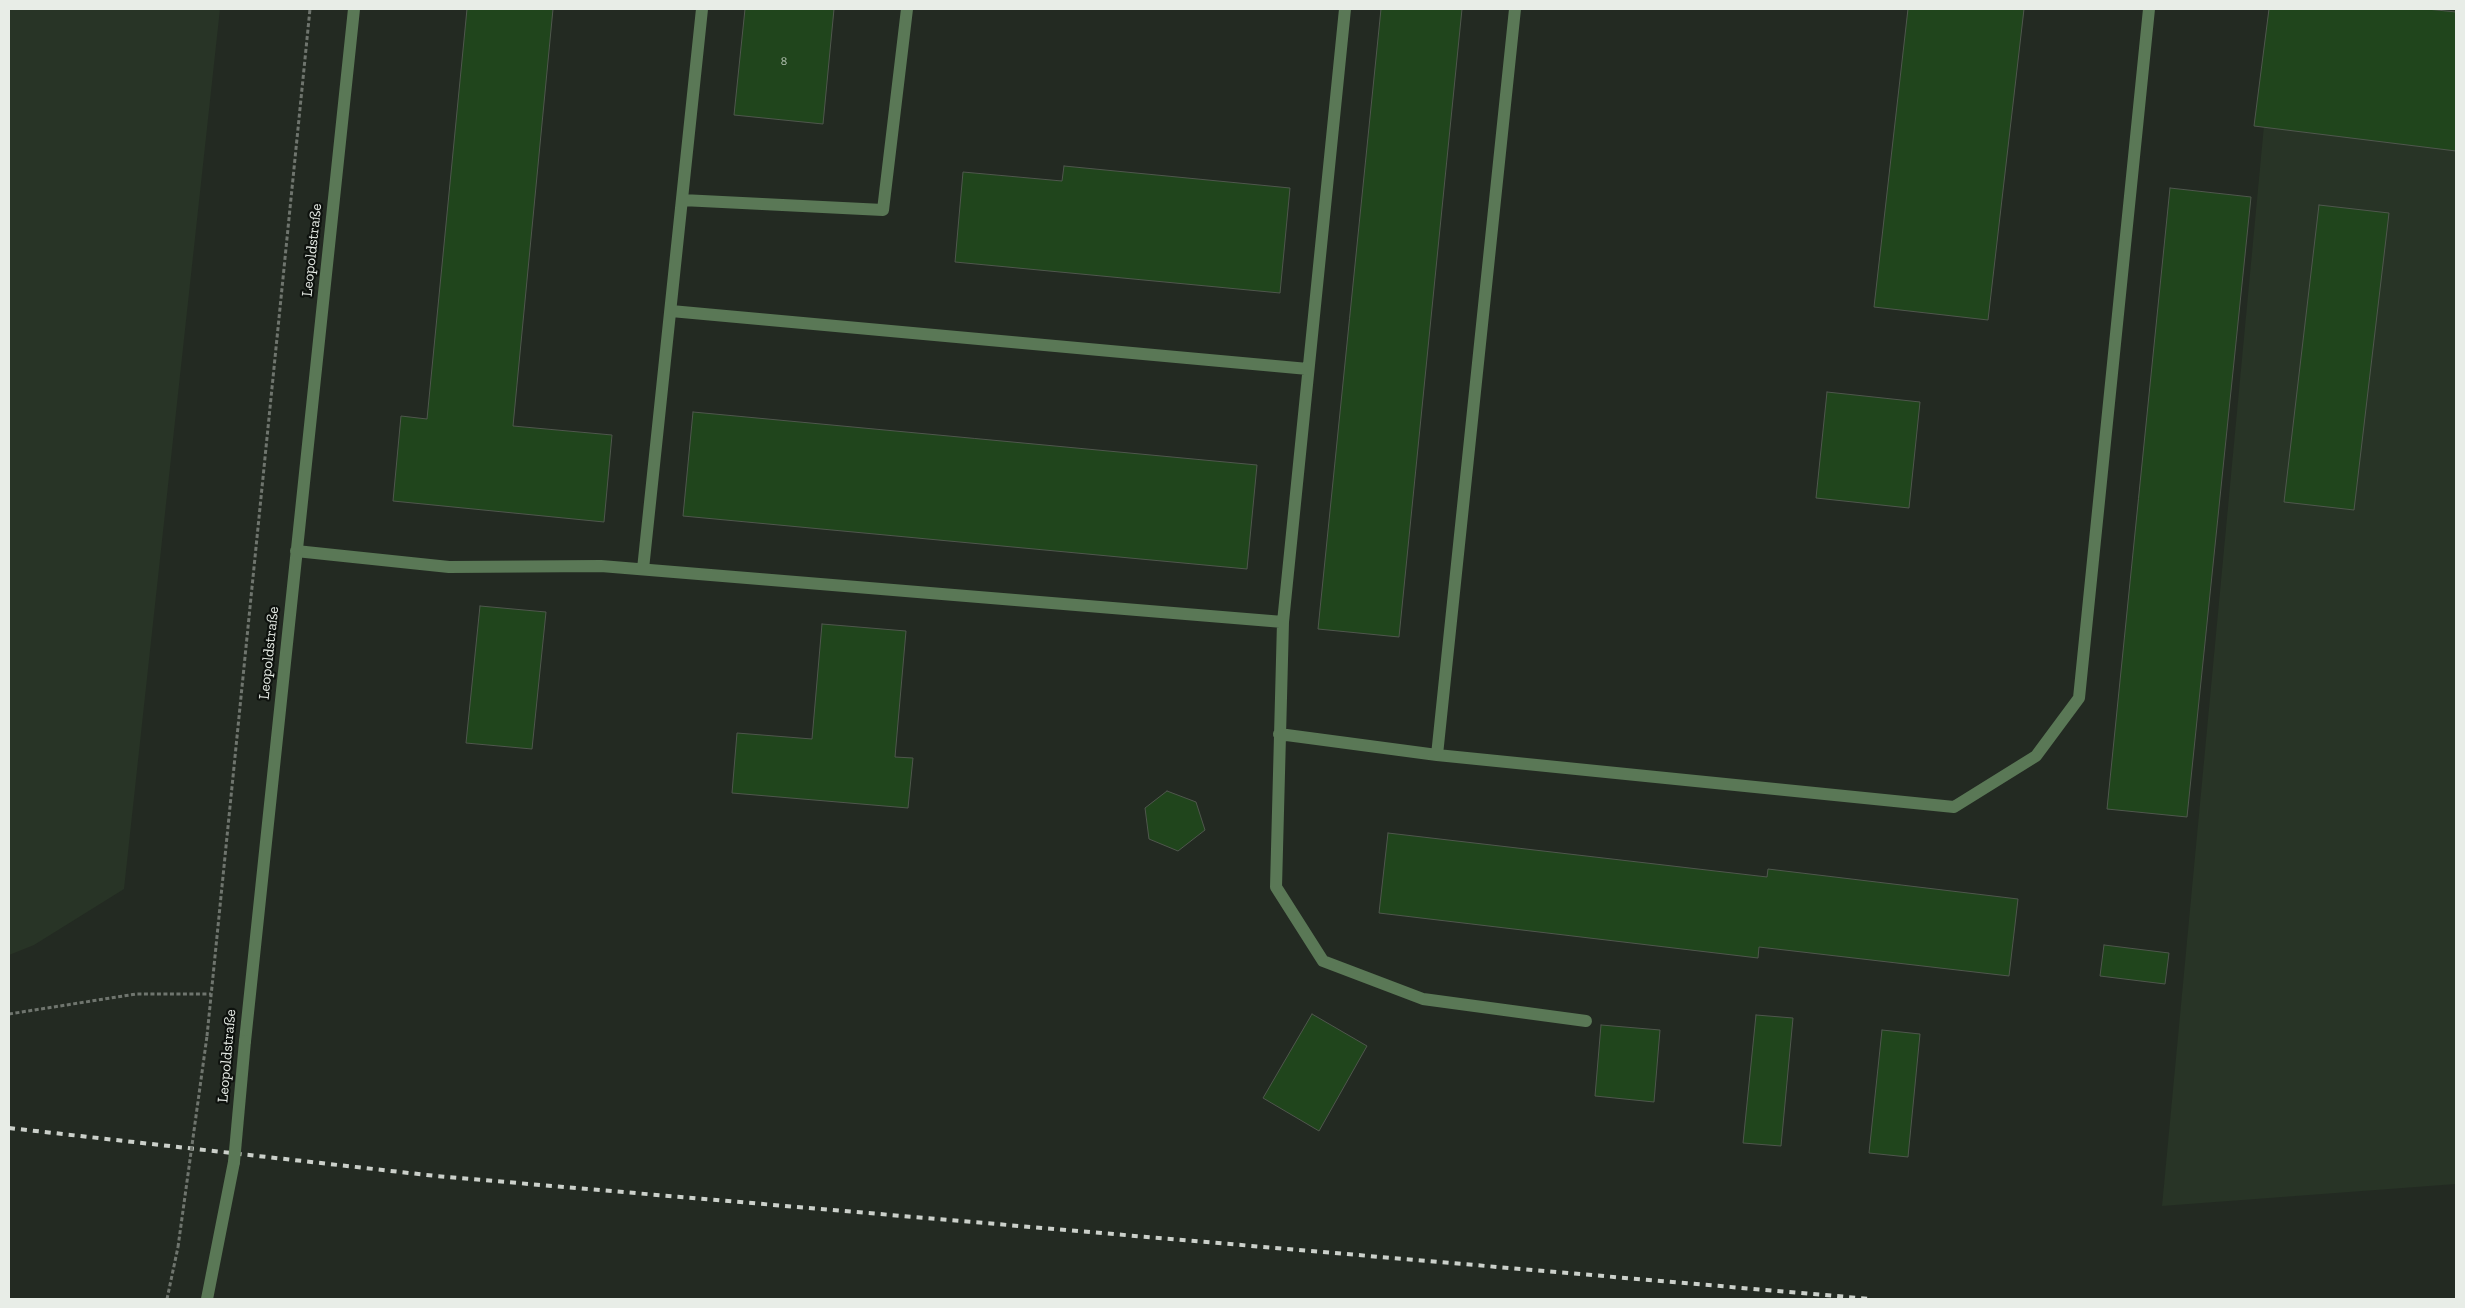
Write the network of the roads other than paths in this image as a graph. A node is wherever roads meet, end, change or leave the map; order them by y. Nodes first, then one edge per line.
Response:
1 (354, 9) edge
2 (702, 9) edge
3 (907, 9) edge
4 (1345, 9) edge
5 (1515, 9) edge
6 (2149, 9) edge
7 (682, 200) junction
8 (671, 311) junction
9 (1308, 369) junction
10 (296, 551) junction
11 (643, 569) junction
12 (1283, 622) junction
13 (1279, 734) junction
14 (1437, 755) junction
15 (1586, 1021) dead end
16 (207, 1299) edge

1 - 10 street, Leopoldstraße
2 - 7 street
3 - 7 street
4 - 9 street
5 - 14 street
6 - 14 street
7 - 8 street
8 - 9 street
8 - 11 street
9 - 12 street
10 - 11 street
10 - 16 street, Leopoldstraße, bridge
11 - 12 street
12 - 13 street
13 - 14 street
13 - 15 street

